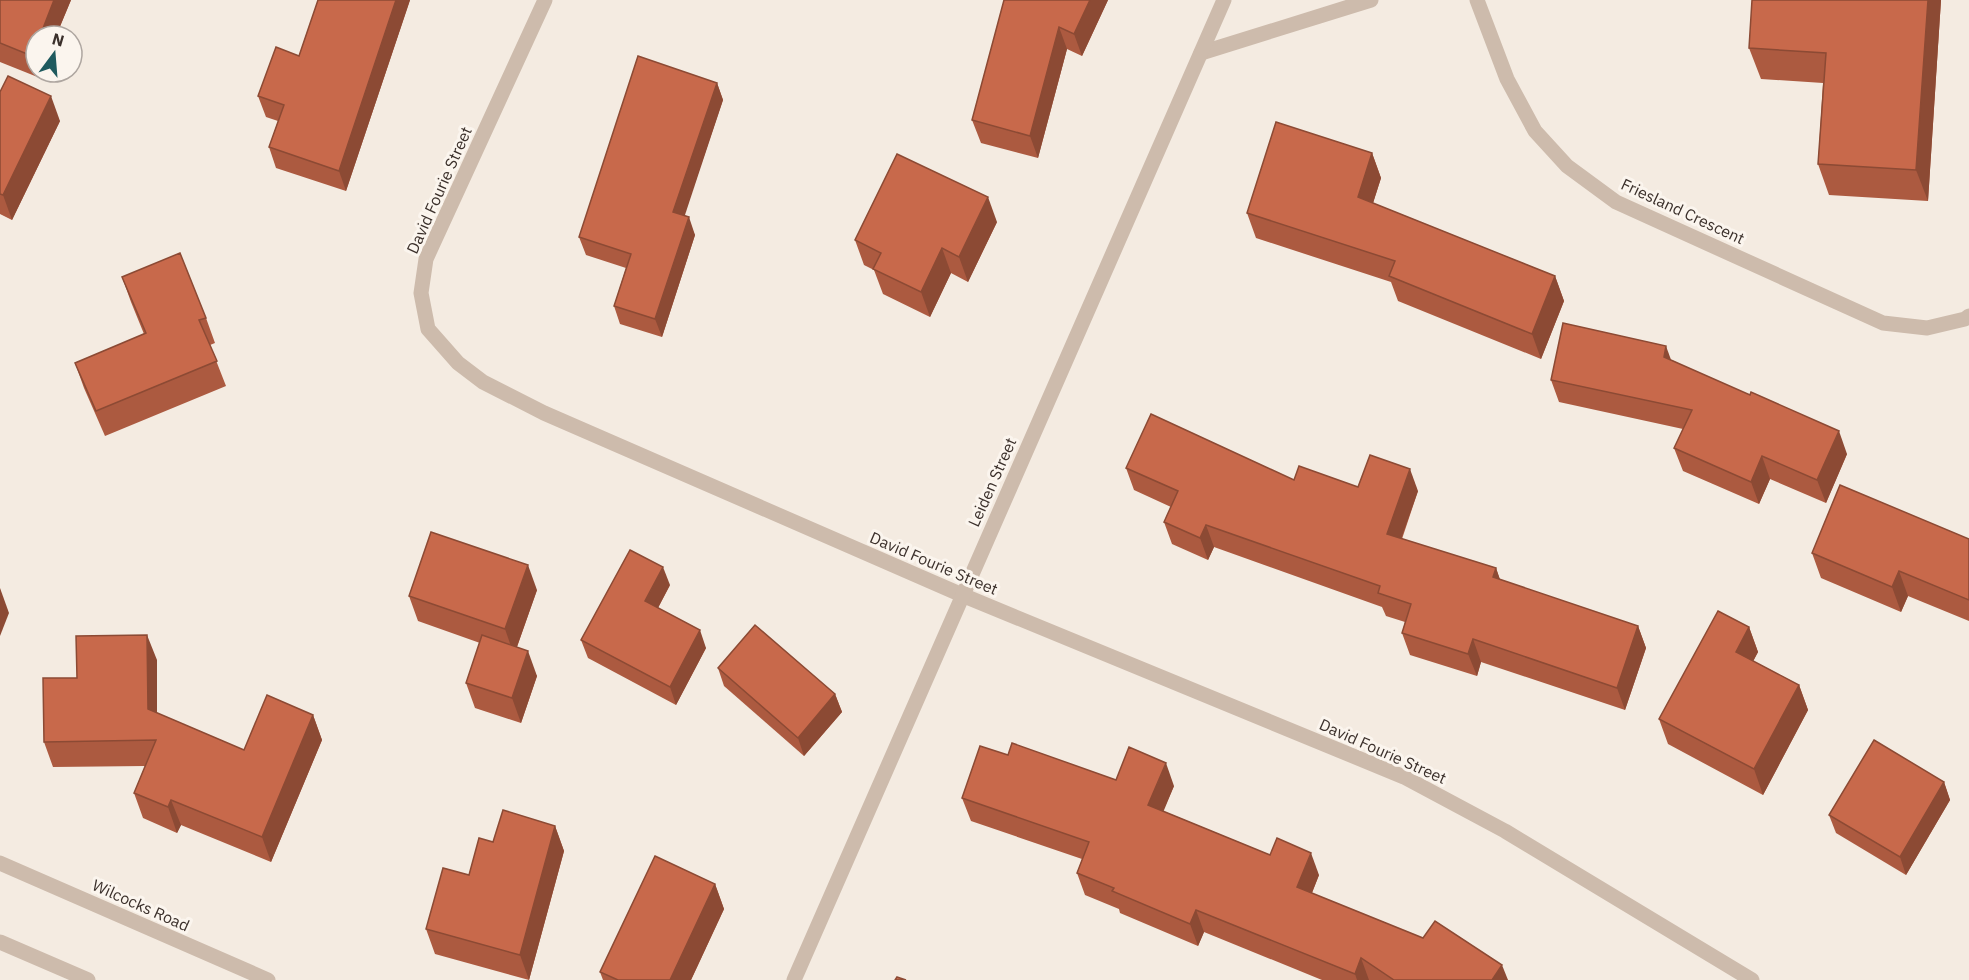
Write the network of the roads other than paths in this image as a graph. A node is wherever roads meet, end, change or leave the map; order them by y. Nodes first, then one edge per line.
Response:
1 (545, 0) edge
2 (1224, 0) edge
3 (1371, 0) edge
4 (1477, 0) edge
5 (1201, 53) junction
6 (1969, 316) edge
7 (962, 595) junction
8 (0, 863) edge
9 (0, 942) edge
10 (88, 980) edge
11 (268, 980) edge
12 (794, 980) edge
13 (1752, 980) edge

1 - 7 street, David Fourie Street
2 - 5 street, Leiden Street
3 - 5 street
4 - 6 street, Friesland Crescent
5 - 7 street, Leiden Street
7 - 12 street, Leiden Street
7 - 13 street, David Fourie Street
8 - 11 street, Wilcocks Road
9 - 10 street

